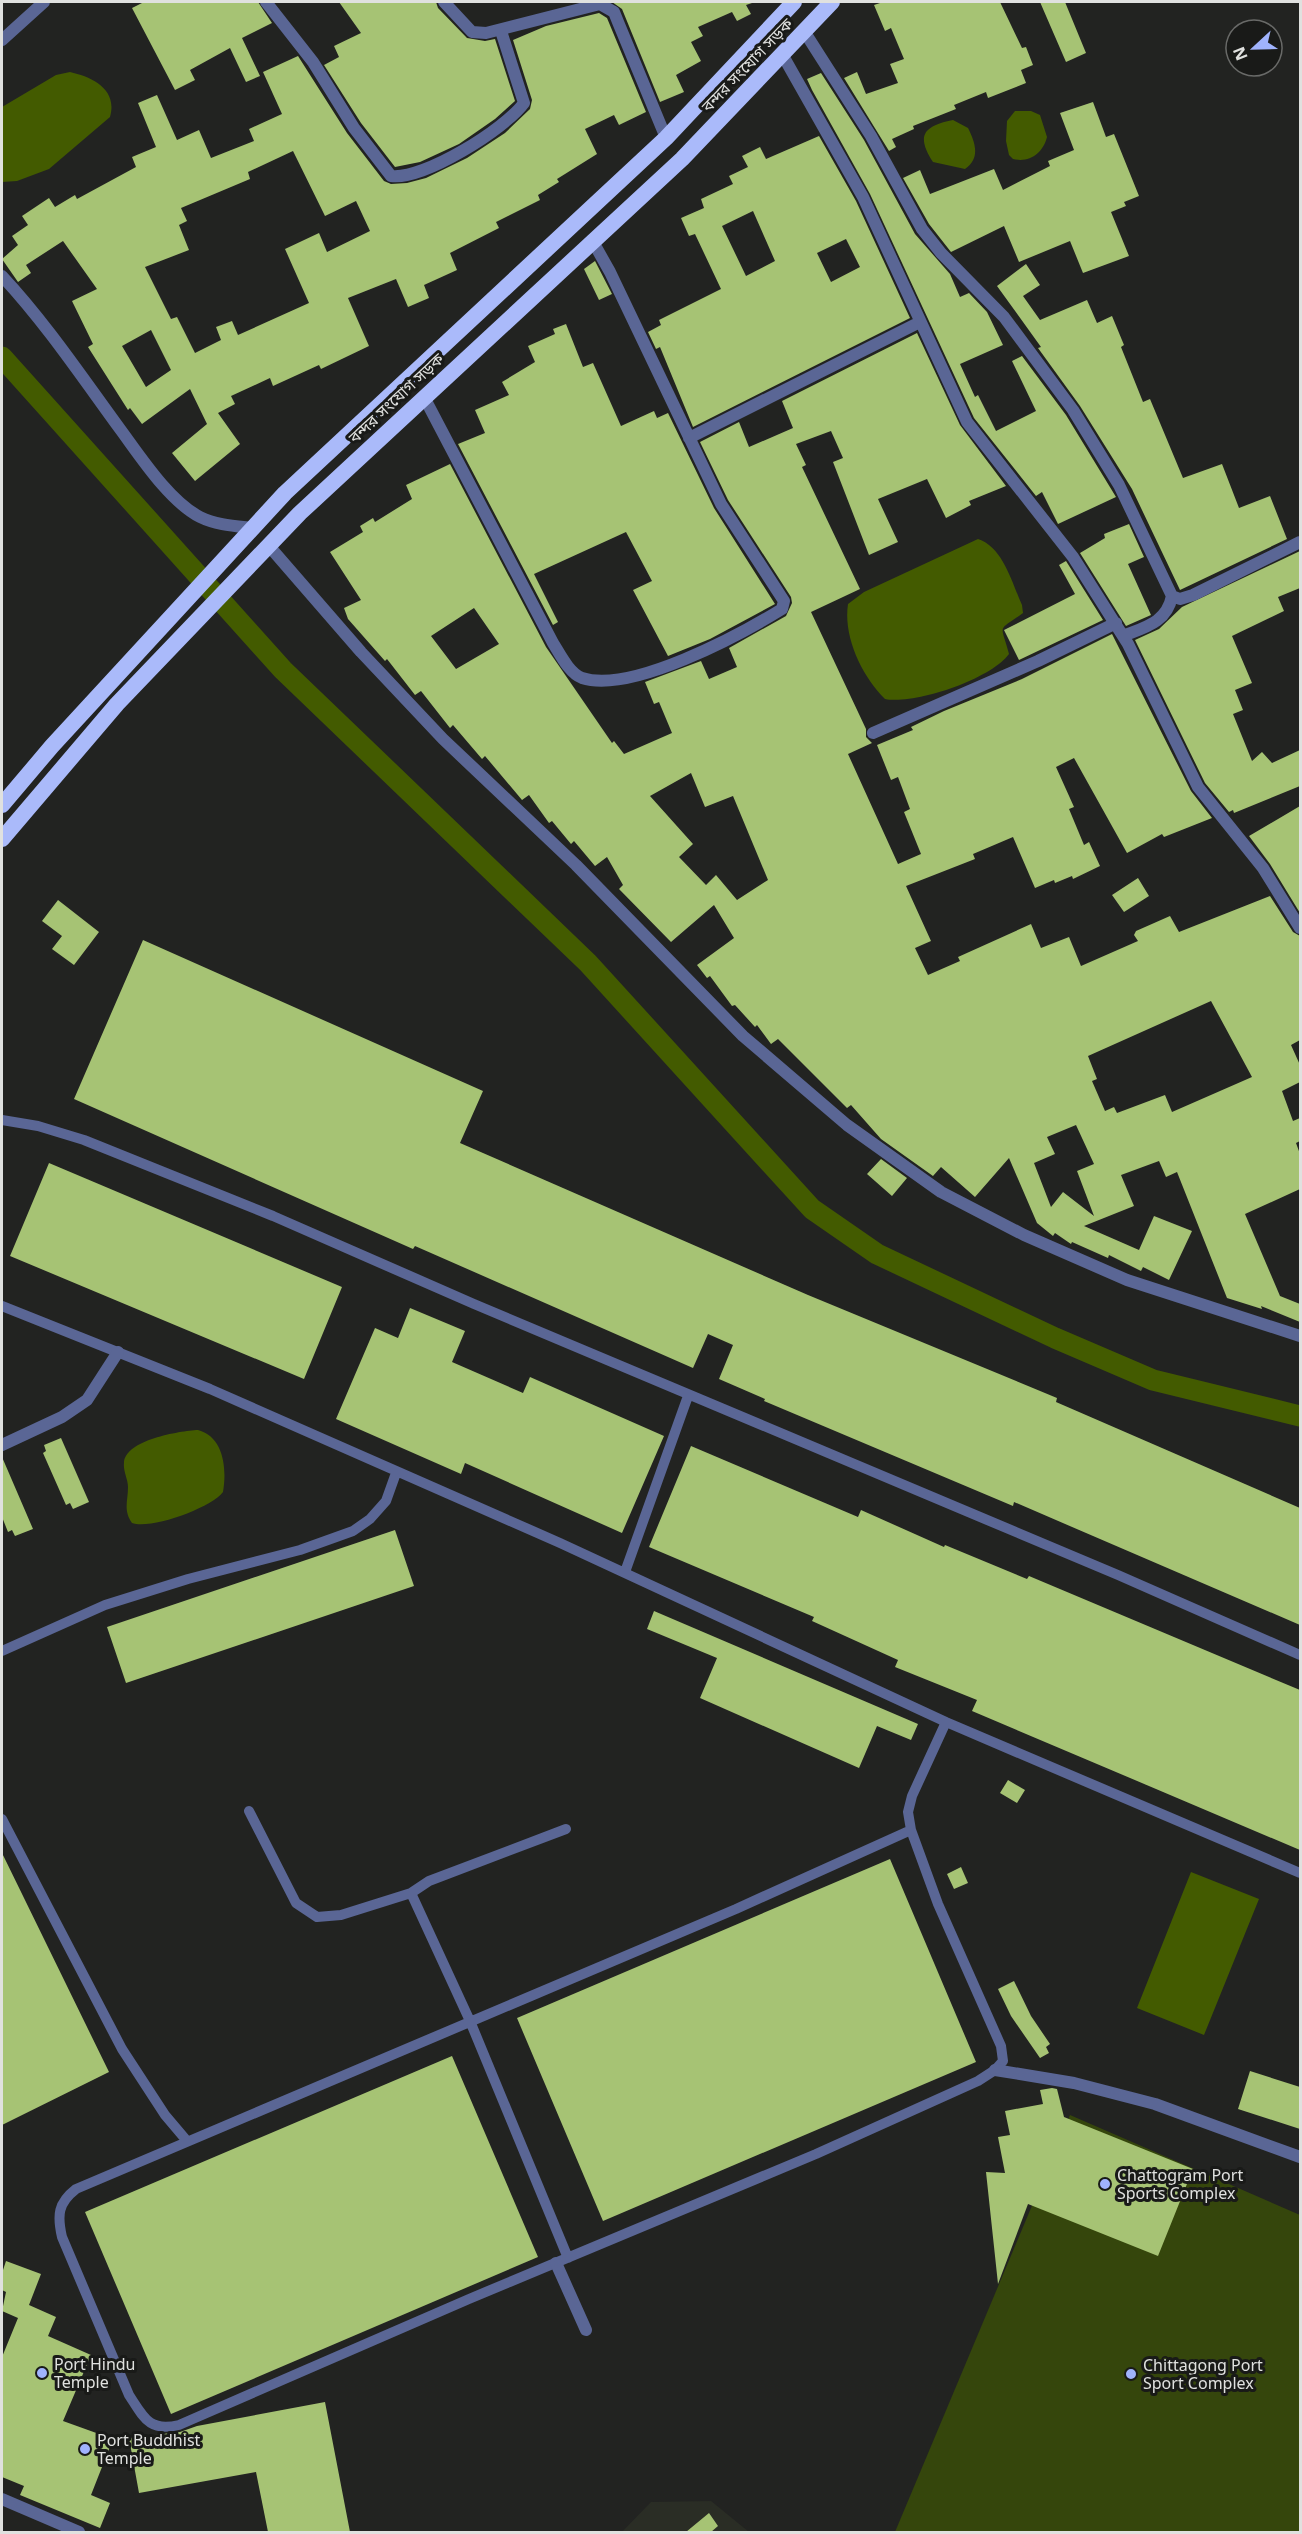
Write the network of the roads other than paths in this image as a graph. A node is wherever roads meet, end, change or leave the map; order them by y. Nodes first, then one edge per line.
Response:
1 (44, 2) edge
2 (266, 2) edge
3 (444, 2) edge
4 (794, 2) edge
5 (832, 2) edge
6 (501, 31) junction
7 (804, 31) junction
8 (2, 40) edge
9 (782, 54) junction
10 (666, 138) junction
11 (592, 240) junction
12 (2, 276) edge
13 (920, 322) junction
14 (423, 397) junction
15 (374, 410) junction
16 (392, 427) junction
17 (689, 438) junction
18 (254, 528) junction
19 (1300, 542) edge
20 (269, 546) junction
21 (1172, 596) junction
22 (1116, 624) junction
23 (1123, 636) junction
24 (873, 734) dead end
25 (2, 805) edge
26 (2, 839) edge
27 (1300, 928) edge
28 (2, 1120) edge
29 (2, 1306) edge
30 (1300, 1336) edge
31 (118, 1352) junction
32 (688, 1396) junction
33 (2, 1446) edge
34 (396, 1473) junction
35 (625, 1572) junction
36 (2, 1651) edge
37 (1300, 1655) edge
38 (946, 1722) junction
39 (249, 1811) dead end
40 (2, 1819) edge
41 (566, 1829) dead end
42 (911, 1830) junction
43 (1300, 1873) edge
44 (411, 1893) junction
45 (470, 2021) junction
46 (995, 2070) junction
47 (187, 2141) junction
48 (1300, 2157) edge
49 (568, 2258) junction
50 (556, 2263) junction
51 (586, 2330) dead end
52 (2, 2499) edge
53 (54, 2528) edge
54 (79, 2532) edge

1 - 8 street
2 - 6 street
3 - 6 street
4 - 10 highway, বন্দর সংযোগ সড়ক
5 - 7 highway, বন্দর সংযোগ সড়ক
6 - 10 street
7 - 9 highway, বন্দর সংযোগ সড়ক
7 - 21 street
9 - 11 highway, বন্দর সংযোগ সড়ক
9 - 13 street
10 - 15 highway, বন্দর সংযোগ সড়ক
11 - 14 highway, বন্দর সংযোগ সড়ক
11 - 17 street
12 - 18 street
13 - 17 street
13 - 22 street
14 - 16 highway, বন্দর সংযোগ সড়ক
14 - 17 street
15 - 16 highway
15 - 18 highway, বন্দর সংযোগ সড়ক
16 - 20 highway, বন্দর সংযোগ সড়ক
18 - 25 highway, বন্দর সংযোগ সড়ক
19 - 21 street
20 - 26 highway, বন্দর সংযোগ সড়ক
20 - 30 street
21 - 23 street
22 - 23 street
22 - 24 street
23 - 27 street
28 - 32 lane
29 - 31 lane
31 - 33 street
31 - 34 lane
32 - 35 lane
32 - 37 lane
34 - 35 lane
34 - 36 lane
35 - 38 lane
38 - 42 lane
38 - 43 lane
39 - 44 lane
40 - 47 lane
41 - 44 lane
42 - 45 lane
42 - 46 lane
44 - 45 lane
45 - 47 lane
45 - 49 lane
46 - 48 street
46 - 49 lane
47 - 50 lane
49 - 50 lane
50 - 51 street
52 - 53 street
53 - 54 street

